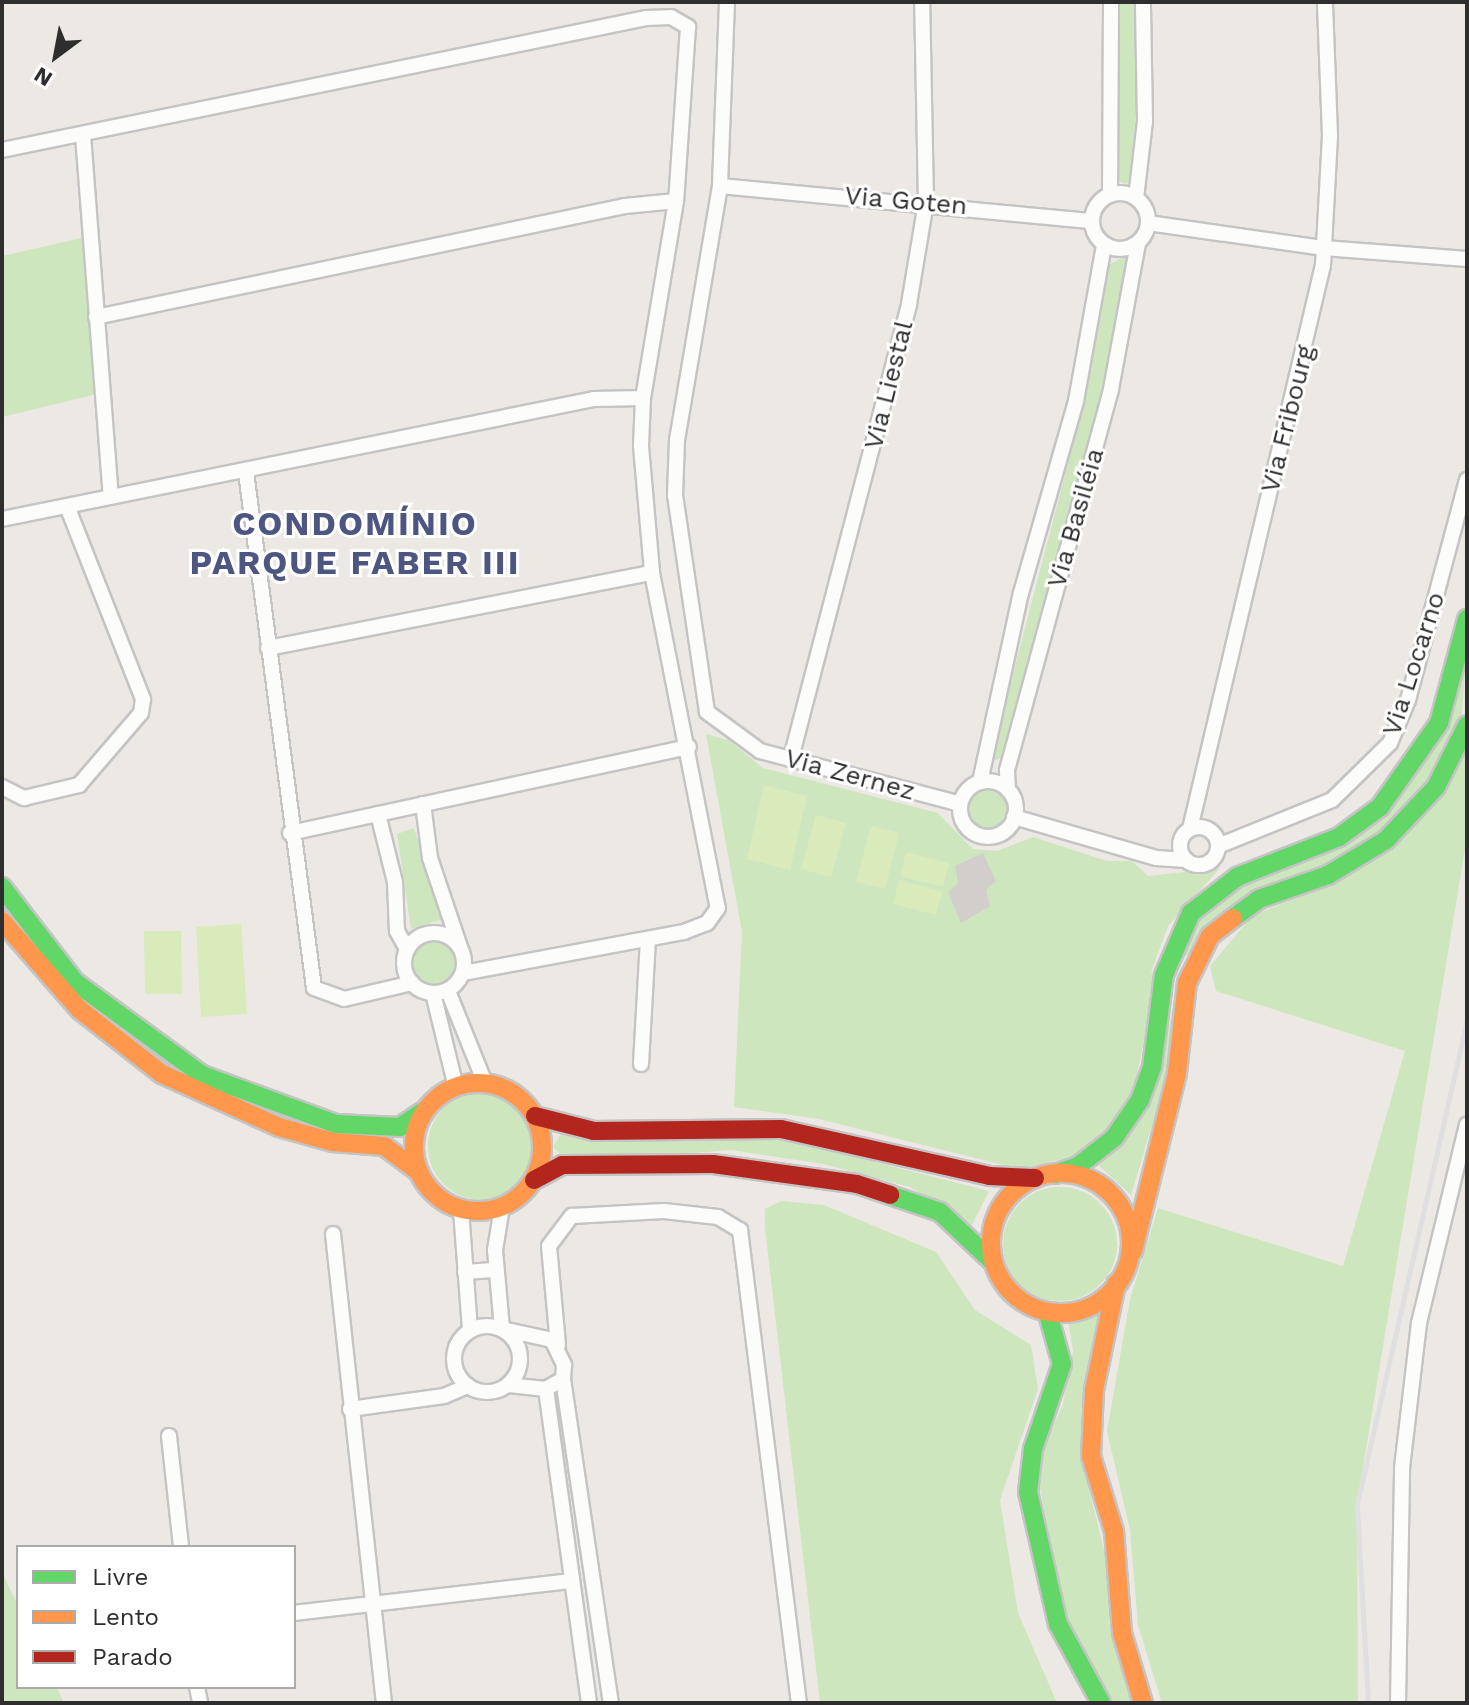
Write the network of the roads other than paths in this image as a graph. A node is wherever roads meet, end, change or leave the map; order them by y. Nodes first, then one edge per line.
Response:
1 (727, 2) edge
2 (922, 2) edge
3 (1111, 2) edge
4 (1143, 2) edge
5 (1325, 2) edge
6 (83, 135) junction
7 (2, 150) edge
8 (720, 186) junction
9 (1110, 195) junction
10 (1136, 198) junction
11 (676, 201) junction
12 (926, 202) junction
13 (1092, 221) junction
14 (1148, 223) junction
15 (1138, 243) junction
16 (1104, 245) junction
17 (1324, 248) junction
18 (1467, 259) edge
19 (96, 317) junction
20 (643, 398) junction
21 (246, 472) junction
22 (1467, 480) edge
23 (111, 495) junction
24 (67, 506) junction
25 (2, 519) edge
26 (652, 573) junction
27 (1467, 619) edge
28 (268, 648) junction
29 (1467, 725) edge
30 (689, 747) junction
31 (791, 758) junction
32 (980, 782) junction
33 (2, 787) edge
34 (1008, 790) junction
35 (423, 804) junction
36 (960, 804) junction
37 (378, 814) junction
38 (1014, 817) junction
39 (1190, 829) junction
40 (290, 833) junction
41 (1218, 846) junction
42 (1186, 860) junction
43 (2, 887) edge
44 (2, 921) edge
45 (648, 939) junction
46 (460, 947) junction
47 (407, 949) junction
48 (463, 973) junction
49 (1164, 975) junction
50 (412, 983) junction
51 (1187, 983) junction
52 (448, 991) junction
53 (433, 993) junction
54 (641, 1064) dead end
55 (485, 1083) junction
56 (456, 1087) junction
57 (424, 1111) junction
58 (535, 1116) junction
59 (1467, 1125) edge
60 (419, 1172) junction
61 (1055, 1174) junction
62 (1035, 1178) junction
63 (534, 1180) junction
64 (502, 1207) junction
65 (461, 1210) junction
66 (333, 1234) dead end
67 (1133, 1251) junction
68 (991, 1260) junction
69 (496, 1270) junction
70 (465, 1272) junction
71 (1116, 1284) junction
72 (1048, 1314) junction
73 (502, 1329) junction
74 (470, 1331) junction
75 (558, 1345) junction
76 (563, 1379) junction
77 (509, 1385) junction
78 (468, 1386) junction
79 (546, 1389) junction
80 (350, 1409) junction
81 (169, 1436) dead end
82 (181, 1545) edge
83 (571, 1581) junction
84 (370, 1603) junction
85 (296, 1613) edge
86 (384, 1703) edge
87 (589, 1703) edge
88 (611, 1703) edge
89 (799, 1703) edge
90 (1101, 1703) edge
91 (1143, 1703) edge
92 (1398, 1703) edge

1 - 8 street
2 - 12 street, Via Liestal
3 - 9 street
4 - 10 street
5 - 17 street, Via Fribourg
6 - 7 street
6 - 11 street
6 - 19 street
8 - 12 street, Via Goten
8 - 31 street, Via Zernez
9 - 10 street
9 - 13 street
10 - 14 street
11 - 19 street
11 - 20 street
12 - 13 street, Via Goten
12 - 31 street, Via Liestal
13 - 16 street
14 - 15 street
14 - 17 street
15 - 16 street
15 - 34 street, Via Basiléia
16 - 32 street, Via Basiléia
17 - 18 street
17 - 39 street, Via Fribourg
19 - 23 street
20 - 21 street
20 - 26 street
21 - 23 street
21 - 28 street
22 - 41 street, Via Locarno
23 - 24 street
24 - 25 street
24 - 33 street
26 - 28 street
26 - 30 street
27 - 49 street
28 - 40 street
29 - 51 street
30 - 35 street
30 - 45 street
31 - 36 street, Via Zernez
32 - 34 street
32 - 36 street
34 - 38 street
35 - 37 street
35 - 46 street
36 - 38 street
37 - 40 street
37 - 47 street
38 - 42 street
39 - 41 street
39 - 42 street
40 - 50 street
41 - 42 street
43 - 57 street
44 - 60 street
45 - 48 street
45 - 54 street
46 - 47 street
46 - 48 street
47 - 50 street
48 - 52 street
49 - 51 street
49 - 61 street
50 - 53 street
51 - 67 street
52 - 53 street
52 - 55 street
53 - 56 street
55 - 56 street
55 - 58 street
56 - 57 street
57 - 60 street
58 - 62 street
58 - 63 street
59 - 92 street
60 - 65 street
61 - 62 street
61 - 67 street
62 - 68 street
63 - 64 street
63 - 68 street
64 - 65 street
64 - 69 street
65 - 70 street
66 - 80 street
67 - 71 street
68 - 72 street
69 - 70 street
69 - 73 street
70 - 74 street
71 - 72 street
71 - 91 street
72 - 90 street
73 - 74 street
73 - 75 street
73 - 77 street
74 - 78 street
75 - 76 street
75 - 89 street
76 - 79 street
76 - 88 street
77 - 78 street
77 - 79 street
78 - 80 street
79 - 83 street
80 - 84 street
81 - 82 street
83 - 84 street
83 - 87 street
84 - 85 street
84 - 86 street

